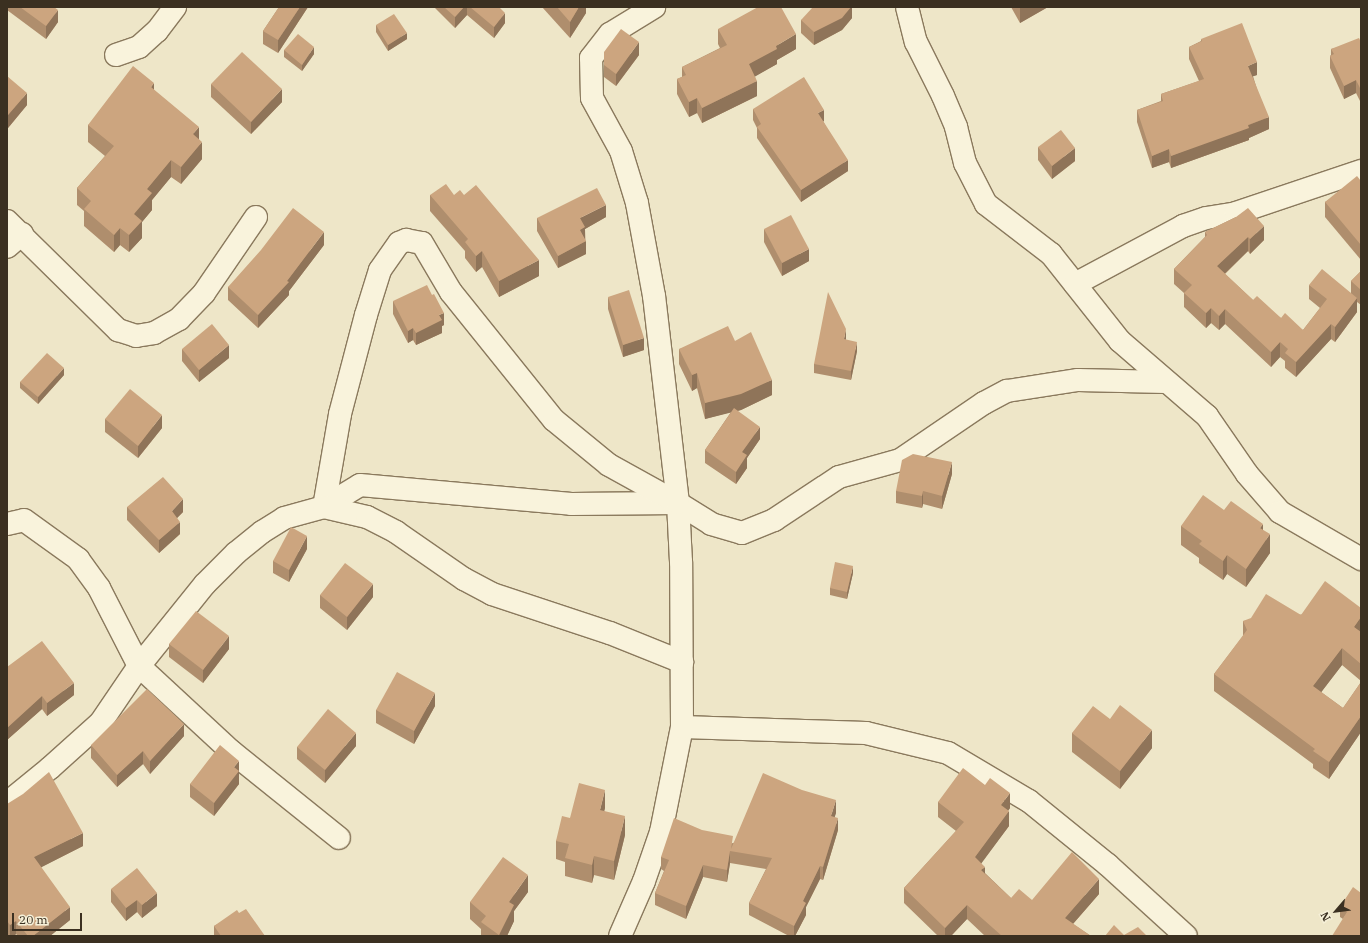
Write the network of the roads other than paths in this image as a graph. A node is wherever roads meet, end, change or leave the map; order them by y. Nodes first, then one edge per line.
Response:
1 (175, 7) edge
2 (654, 7) edge
3 (907, 7) edge
4 (116, 55) dead end
5 (1356, 176) edge
6 (256, 216) dead end
7 (12, 234) edge
8 (1075, 284) junction
9 (1165, 382) junction
10 (678, 503) junction
11 (324, 507) junction
12 (7, 524) edge
13 (1361, 559) edge
14 (682, 662) junction
15 (139, 666) junction
16 (682, 727) junction
17 (7, 803) edge
18 (339, 838) dead end
19 (620, 936) edge
20 (1186, 936) edge

1 - 4 street
2 - 10 street
3 - 8 street
5 - 8 street
6 - 7 street
8 - 9 street
9 - 10 street
9 - 13 street
10 - 11 street
10 - 11 street
10 - 14 street
11 - 14 street
11 - 15 street
12 - 15 street
14 - 16 street
15 - 17 street
15 - 18 street
16 - 19 street
16 - 20 street

